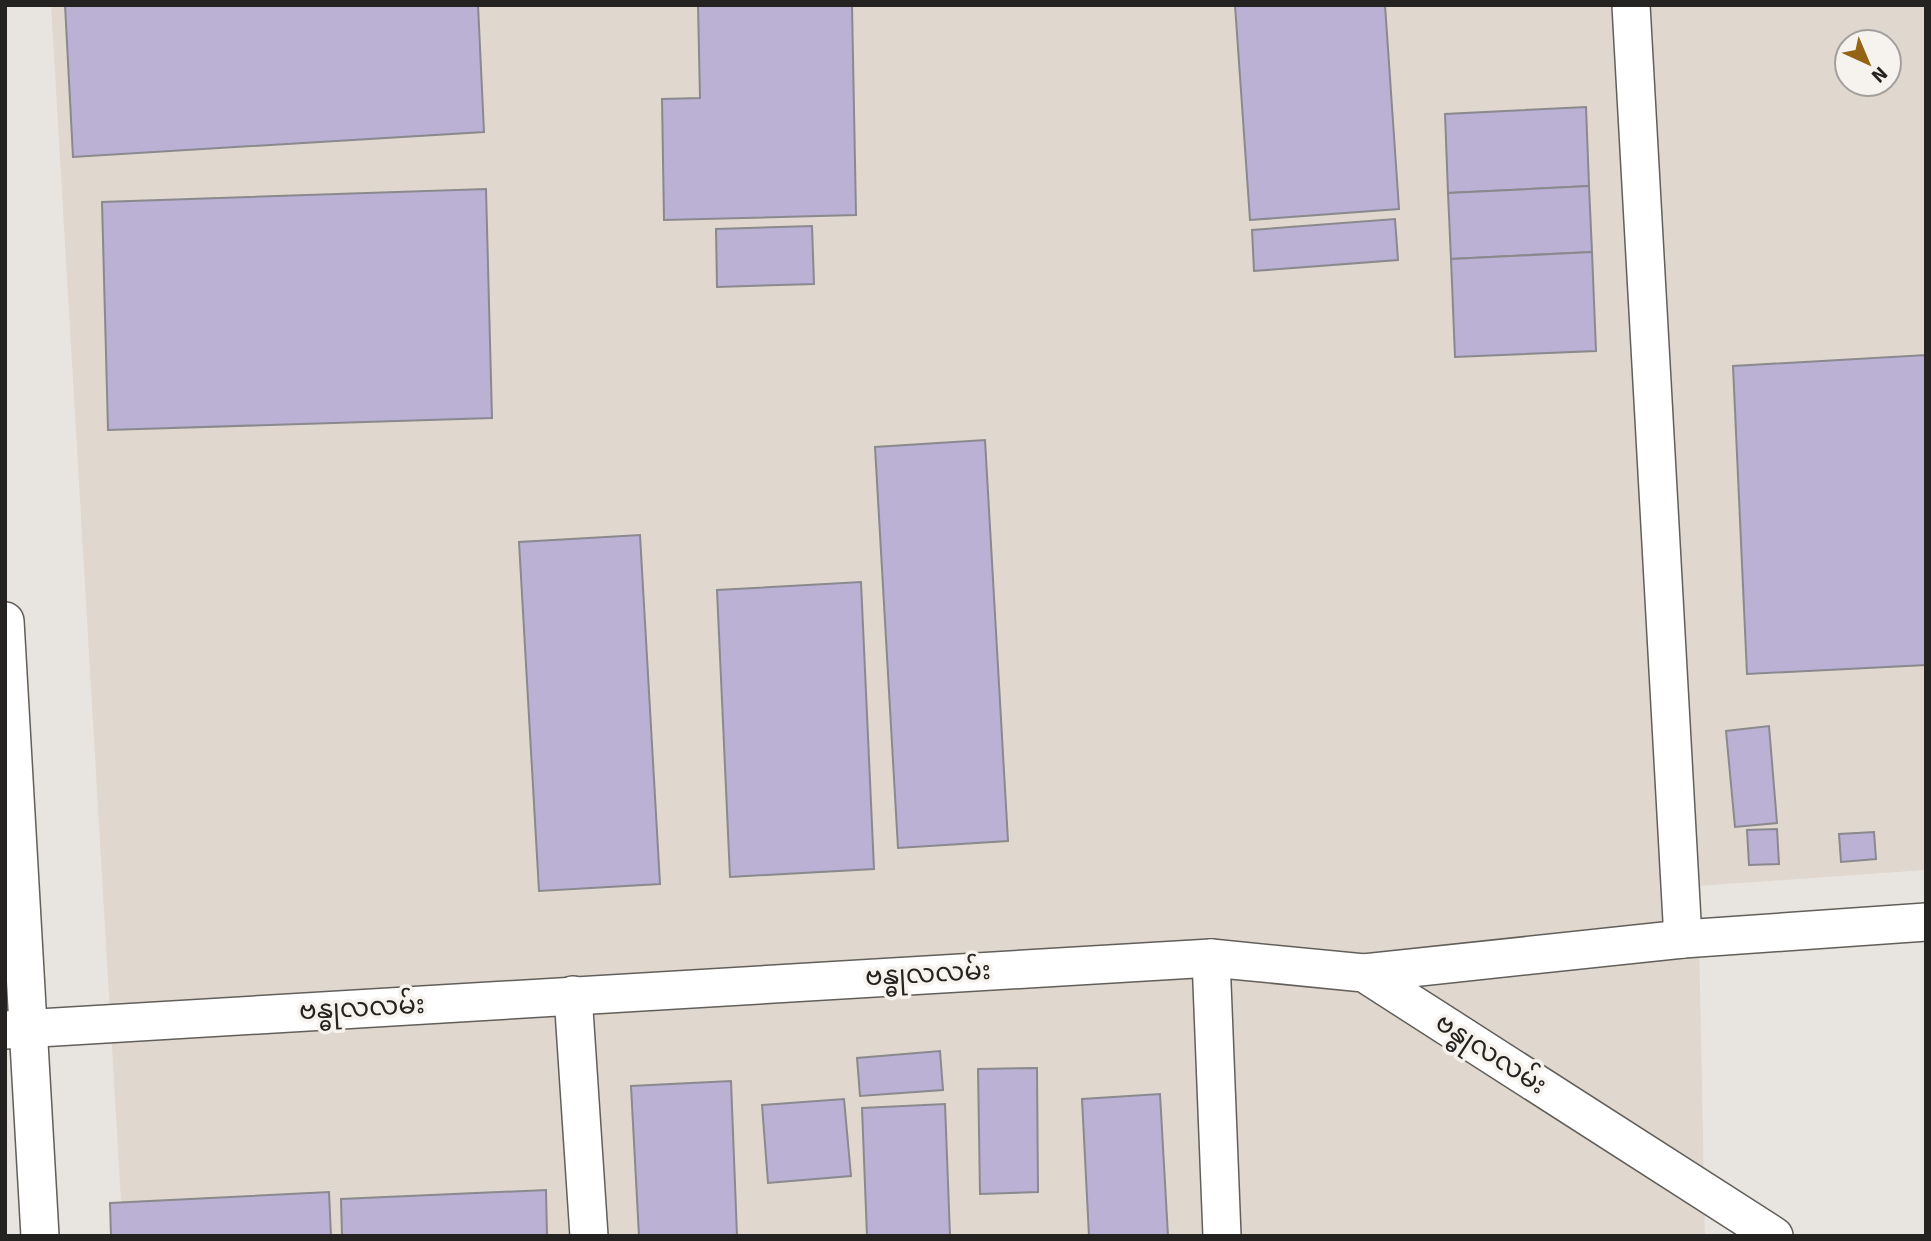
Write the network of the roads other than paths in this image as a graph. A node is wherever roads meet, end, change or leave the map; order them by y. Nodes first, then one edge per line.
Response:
1 (1631, 5) edge
2 (5, 621) edge
3 (9, 757) edge
4 (1926, 922) edge
5 (1683, 939) junction
6 (1211, 958) junction
7 (1364, 973) junction
8 (573, 995) junction
9 (16, 1029) edge
10 (1739, 1225) edge
11 (40, 1236) edge
12 (589, 1236) edge
13 (1223, 1236) edge
14 (1774, 1236) edge

1 - 5 street
2 - 3 street
3 - 9 street
4 - 5 street
5 - 7 street
6 - 7 street, ဗန္ဓုလလမ်း
6 - 8 street, ဗန္ဓုလလမ်း
6 - 13 street
7 - 10 street, ဗန္ဓုလလမ်း
8 - 9 street, ဗန္ဓုလလမ်း
8 - 12 street
9 - 11 street
10 - 14 street, ဗန္ဓုလလမ်း

